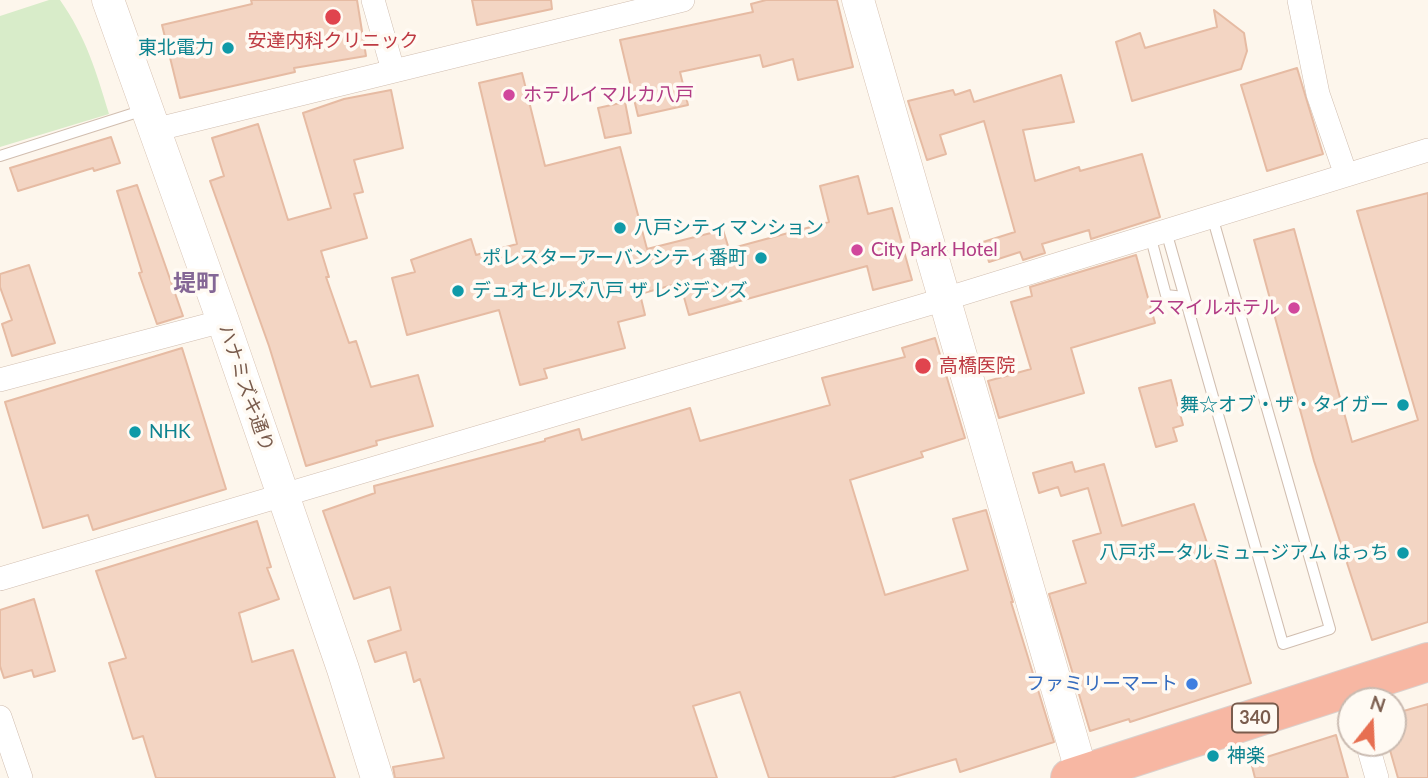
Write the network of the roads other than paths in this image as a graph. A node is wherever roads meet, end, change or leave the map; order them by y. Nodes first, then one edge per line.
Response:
1 (108, 0) edge
2 (373, 0) edge
3 (683, 0) edge
4 (858, 0) edge
5 (1299, 0) edge
6 (393, 70) junction
7 (150, 120) junction
8 (1428, 150) edge
9 (0, 156) edge
10 (1346, 175) junction
11 (1212, 216) junction
12 (1158, 232) junction
13 (1184, 298) junction
14 (944, 299) junction
15 (223, 321) junction
16 (0, 380) edge
17 (282, 494) junction
18 (0, 579) edge
19 (1428, 662) edge
20 (0, 717) edge
21 (1371, 757) edge
22 (1076, 776) edge
23 (21, 778) edge
24 (377, 778) edge
25 (1377, 778) edge

1 - 7 street, ハナミズキ通り
2 - 6 street
3 - 6 street
4 - 14 street
5 - 10 street
6 - 7 street
7 - 9 lane
7 - 15 street, ハナミズキ通り
8 - 10 street
10 - 11 street
11 - 12 street
11 - 13 lane
12 - 13 lane
12 - 13 lane
12 - 14 street
14 - 17 street
14 - 22 street
15 - 16 street
15 - 17 street, ハナミズキ通り
17 - 18 street
17 - 24 street, ハナミズキ通り
19 - 22 highway, 340
20 - 23 street
21 - 25 street

